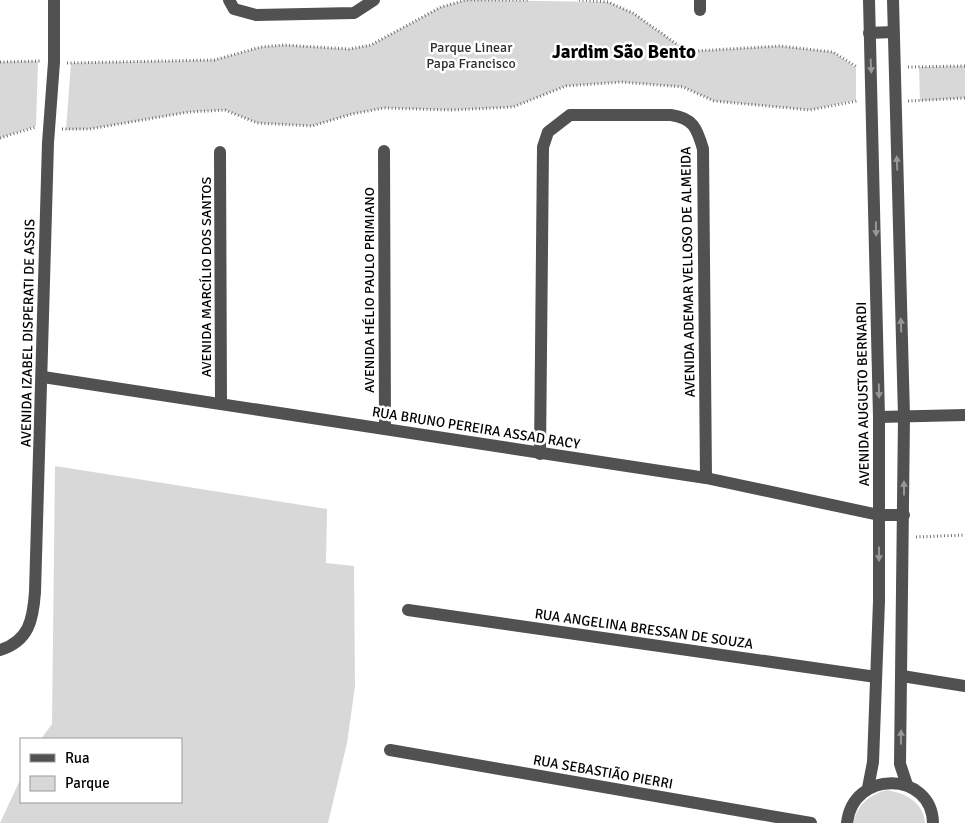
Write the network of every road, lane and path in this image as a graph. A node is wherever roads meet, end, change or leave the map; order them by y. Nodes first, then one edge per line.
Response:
1 (54, 0) edge
2 (229, 0) edge
3 (374, 0) edge
4 (528, 0) edge
5 (579, 0) edge
6 (869, 0) edge
7 (894, 0) edge
8 (869, 32) junction
9 (893, 32) junction
10 (0, 62) edge
11 (54, 62) junction
12 (965, 66) edge
13 (871, 67) junction
14 (895, 68) junction
15 (965, 98) edge
16 (896, 100) junction
17 (873, 101) junction
18 (874, 120) junction
19 (896, 120) junction
20 (49, 128) junction
21 (0, 138) edge
22 (384, 151) dead end
23 (220, 152) dead end
24 (43, 377) junction
25 (221, 403) junction
26 (965, 414) edge
27 (904, 416) junction
28 (879, 417) junction
29 (385, 429) junction
30 (540, 454) junction
31 (706, 478) junction
32 (879, 514) junction
33 (904, 514) junction
34 (965, 535) edge
35 (904, 538) junction
36 (408, 610) dead end
37 (0, 650) edge
38 (902, 676) junction
39 (876, 677) junction
40 (965, 686) edge
41 (390, 750) dead end
42 (907, 785) junction
43 (868, 788) junction
44 (811, 823) edge
45 (846, 823) edge
46 (933, 823) edge

1 - 11 street, AVENIDA IZABEL DISPERATI DE ASSIS
2 - 3 street
4 - 11 path
5 - 13 path
6 - 8 street, AVENIDA AUGUSTO BERNARDI
7 - 9 street
8 - 9 street
8 -> 13 street, AVENIDA AUGUSTO BERNARDI
9 - 14 street
10 - 11 path
11 - 20 street, AVENIDA IZABEL DISPERATI DE ASSIS
12 - 14 path
13 - 17 street, AVENIDA AUGUSTO BERNARDI
14 - 16 street
15 - 16 path
16 - 19 street
17 - 18 street, AVENIDA AUGUSTO BERNARDI
17 - 20 path
18 - 19 street
18 -> 28 street, AVENIDA AUGUSTO BERNARDI
27 -> 19 street
20 - 21 path
20 - 24 street, AVENIDA IZABEL DISPERATI DE ASSIS
22 - 29 street, AVENIDA HÉLIO PAULO PRIMIANO
23 - 25 street, AVENIDA MARCÍLIO DOS SANTOS
24 - 25 street, RUA BRUNO PEREIRA ASSAD RACY
24 - 37 street, AVENIDA IZABEL DISPERATI DE ASSIS
25 - 29 street, RUA BRUNO PEREIRA ASSAD RACY
26 - 27 street
27 - 28 street
33 -> 27 street
28 - 32 street, AVENIDA AUGUSTO BERNARDI
29 - 30 street, RUA BRUNO PEREIRA ASSAD RACY
30 - 31 street, RUA BRUNO PEREIRA ASSAD RACY
30 - 31 street, AVENIDA ADEMAR VELLOSO DE ALMEIDA
31 - 32 street, RUA BRUNO PEREIRA ASSAD RACY
32 - 33 street, RUA BRUNO PEREIRA ASSAD RACY
32 -> 39 street, AVENIDA AUGUSTO BERNARDI
33 - 35 street
34 - 35 path
35 - 38 street
36 - 39 street, RUA ANGELINA BRESSAN DE SOUZA
38 - 40 street
42 -> 38 street
39 - 43 street, AVENIDA AUGUSTO BERNARDI
41 - 44 street, RUA SEBASTIÃO PIERRI
42 - 43 street
42 - 46 street
43 - 45 street

